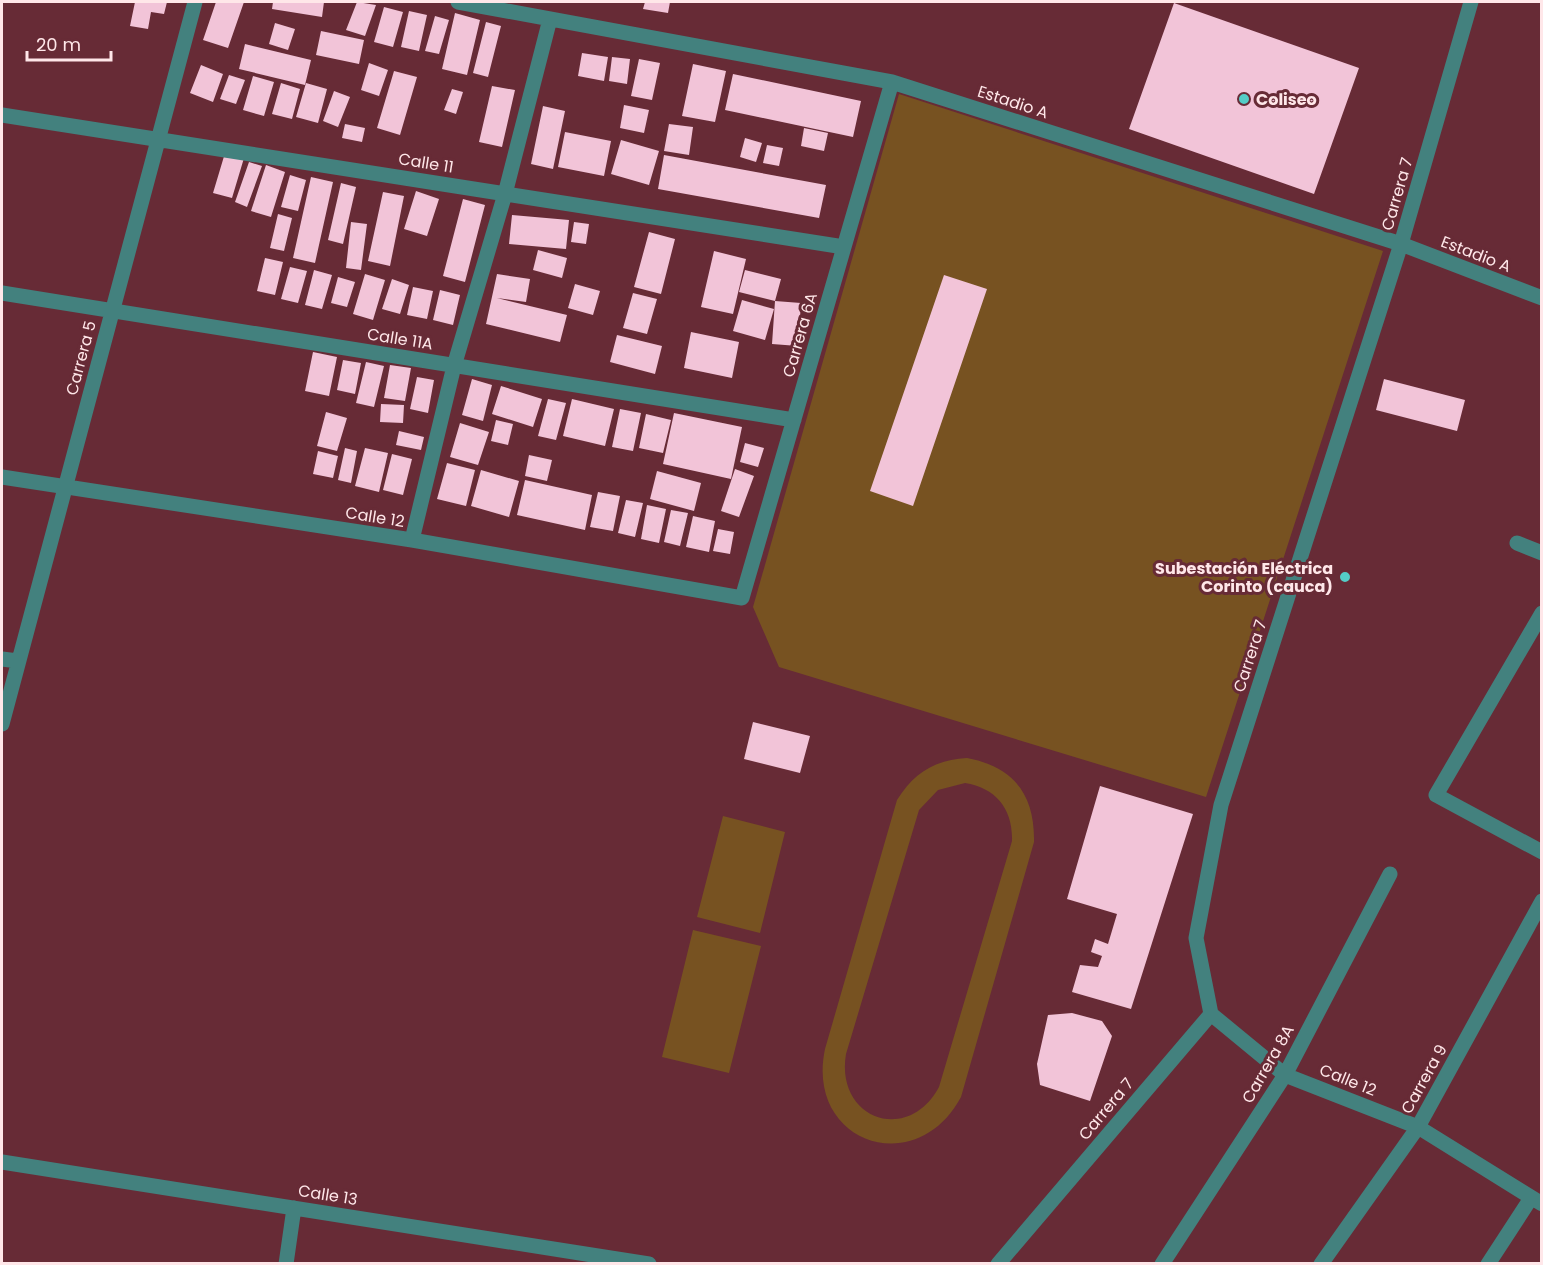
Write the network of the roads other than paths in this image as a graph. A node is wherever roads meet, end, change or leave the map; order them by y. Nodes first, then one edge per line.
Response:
1 (195, 2) edge
2 (458, 2) edge
3 (1471, 2) edge
4 (550, 19) junction
5 (892, 82) junction
6 (2, 115) edge
7 (158, 139) junction
8 (505, 194) junction
9 (1401, 244) junction
10 (844, 247) junction
11 (2, 293) edge
12 (1542, 298) edge
13 (112, 310) junction
14 (454, 366) junction
15 (794, 420) junction
16 (2, 477) edge
17 (64, 488) junction
18 (412, 540) junction
19 (1517, 543) dead end
20 (1542, 553) edge
21 (742, 598) joint
22 (1542, 613) edge
23 (2, 658) edge
24 (18, 661) junction
25 (2, 724) edge
26 (1542, 852) edge
27 (1390, 874) dead end
28 (1542, 901) edge
29 (1211, 1014) junction
30 (1285, 1075) junction
31 (1418, 1127) junction
32 (2, 1162) edge
33 (1536, 1201) edge
34 (294, 1208) junction
35 (286, 1263) edge
36 (649, 1263) edge
37 (998, 1263) edge
38 (1162, 1263) edge
39 (1322, 1263) edge
40 (1488, 1263) edge

1 - 7 street, Carrera 5
2 - 4 street, Estadio A
3 - 9 street, Carrera 7
4 - 5 street, Estadio A
4 - 8 street
5 - 9 street, Estadio A
5 - 10 street, Carrera 6A
6 - 7 street, Calle 11
7 - 8 street, Calle 11
7 - 13 street, Carrera 5
8 - 10 street, Calle 11
8 - 14 street
9 - 12 street, Estadio A
9 - 29 street, Carrera 7
10 - 15 street, Carrera 6A
11 - 13 street, Calle 11A
13 - 14 street, Calle 11A
13 - 17 street, Carrera 5
14 - 15 street, Calle 11A
14 - 18 street
15 - 21 street, Carrera 6A
16 - 17 street, Calle 12
17 - 18 street, Calle 12
17 - 24 street, Carrera 5
18 - 21 street, Calle 12
19 - 20 street
22 - 26 street
23 - 24 street
24 - 25 street, Carrera 5
27 - 30 street, Carrera 8A
28 - 31 street, Carrera 9
29 - 30 street, Calle 12
29 - 37 street, Carrera 7
30 - 31 street, Calle 12
30 - 38 street, Carrera 8A
31 - 33 street, Calle 12
31 - 39 street, Carrera 9
32 - 34 street, Calle 13
33 - 40 street
34 - 35 street
34 - 36 street, Calle 13

